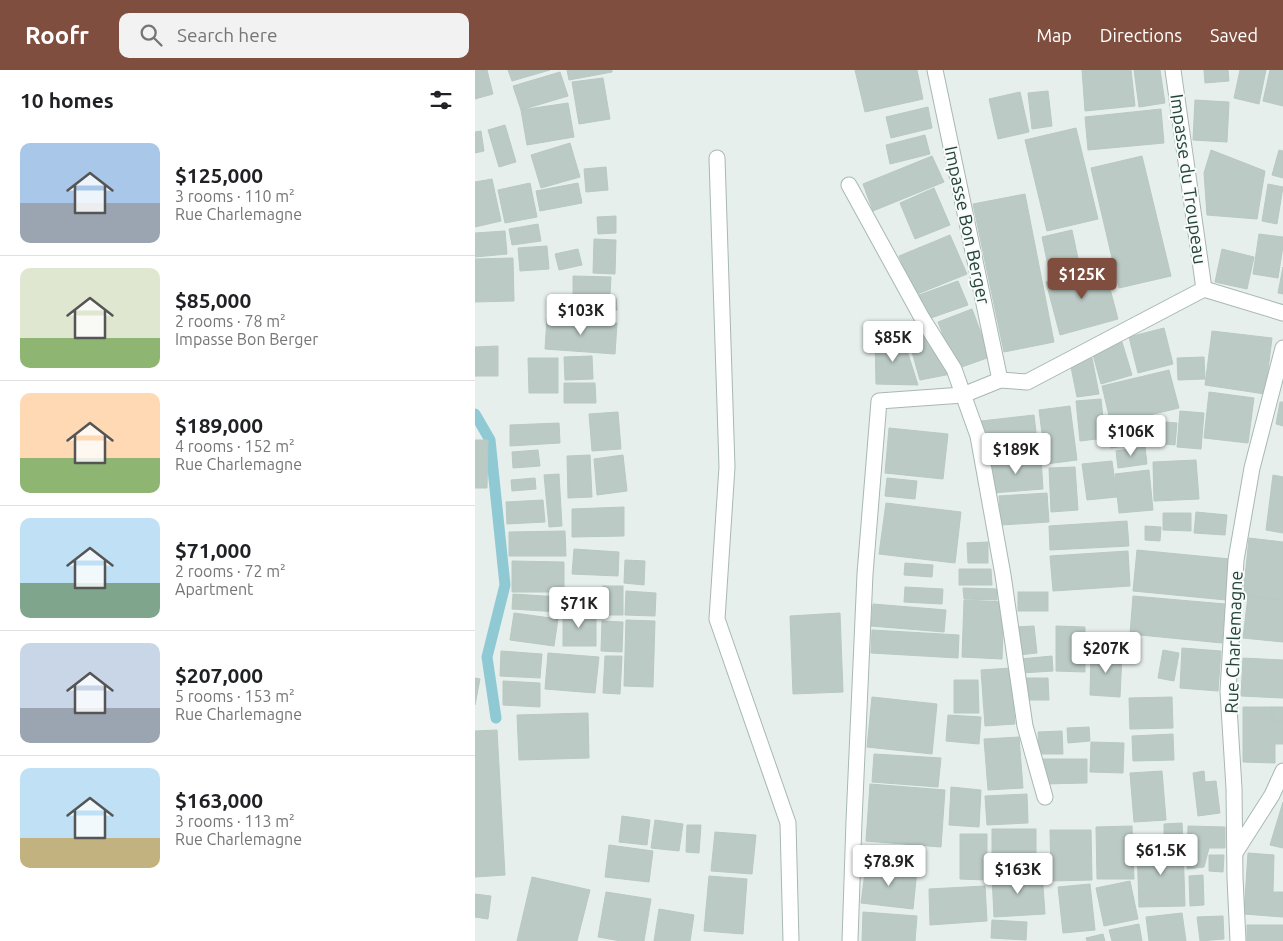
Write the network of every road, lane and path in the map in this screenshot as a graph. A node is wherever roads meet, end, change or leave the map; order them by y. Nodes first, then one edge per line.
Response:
1 (935, 70) edge
2 (1173, 70) edge
3 (717, 158) dead end
4 (849, 185) dead end
5 (1204, 289) junction
6 (1283, 313) edge
7 (1283, 348) edge
8 (1000, 380) junction
9 (963, 395) junction
10 (1283, 772) edge
11 (1045, 796) dead end
12 (1235, 853) junction
13 (791, 941) edge
14 (850, 941) edge
15 (1238, 941) edge

1 - 8 street, Impasse Bon Berger
2 - 5 street, Impasse du Troupeau
3 - 13 street
4 - 9 street
5 - 6 street
5 - 8 street
7 - 12 street, Rue Charlemagne
8 - 9 street
9 - 11 street
9 - 14 street
10 - 12 street
12 - 15 street, Rue Charlemagne

